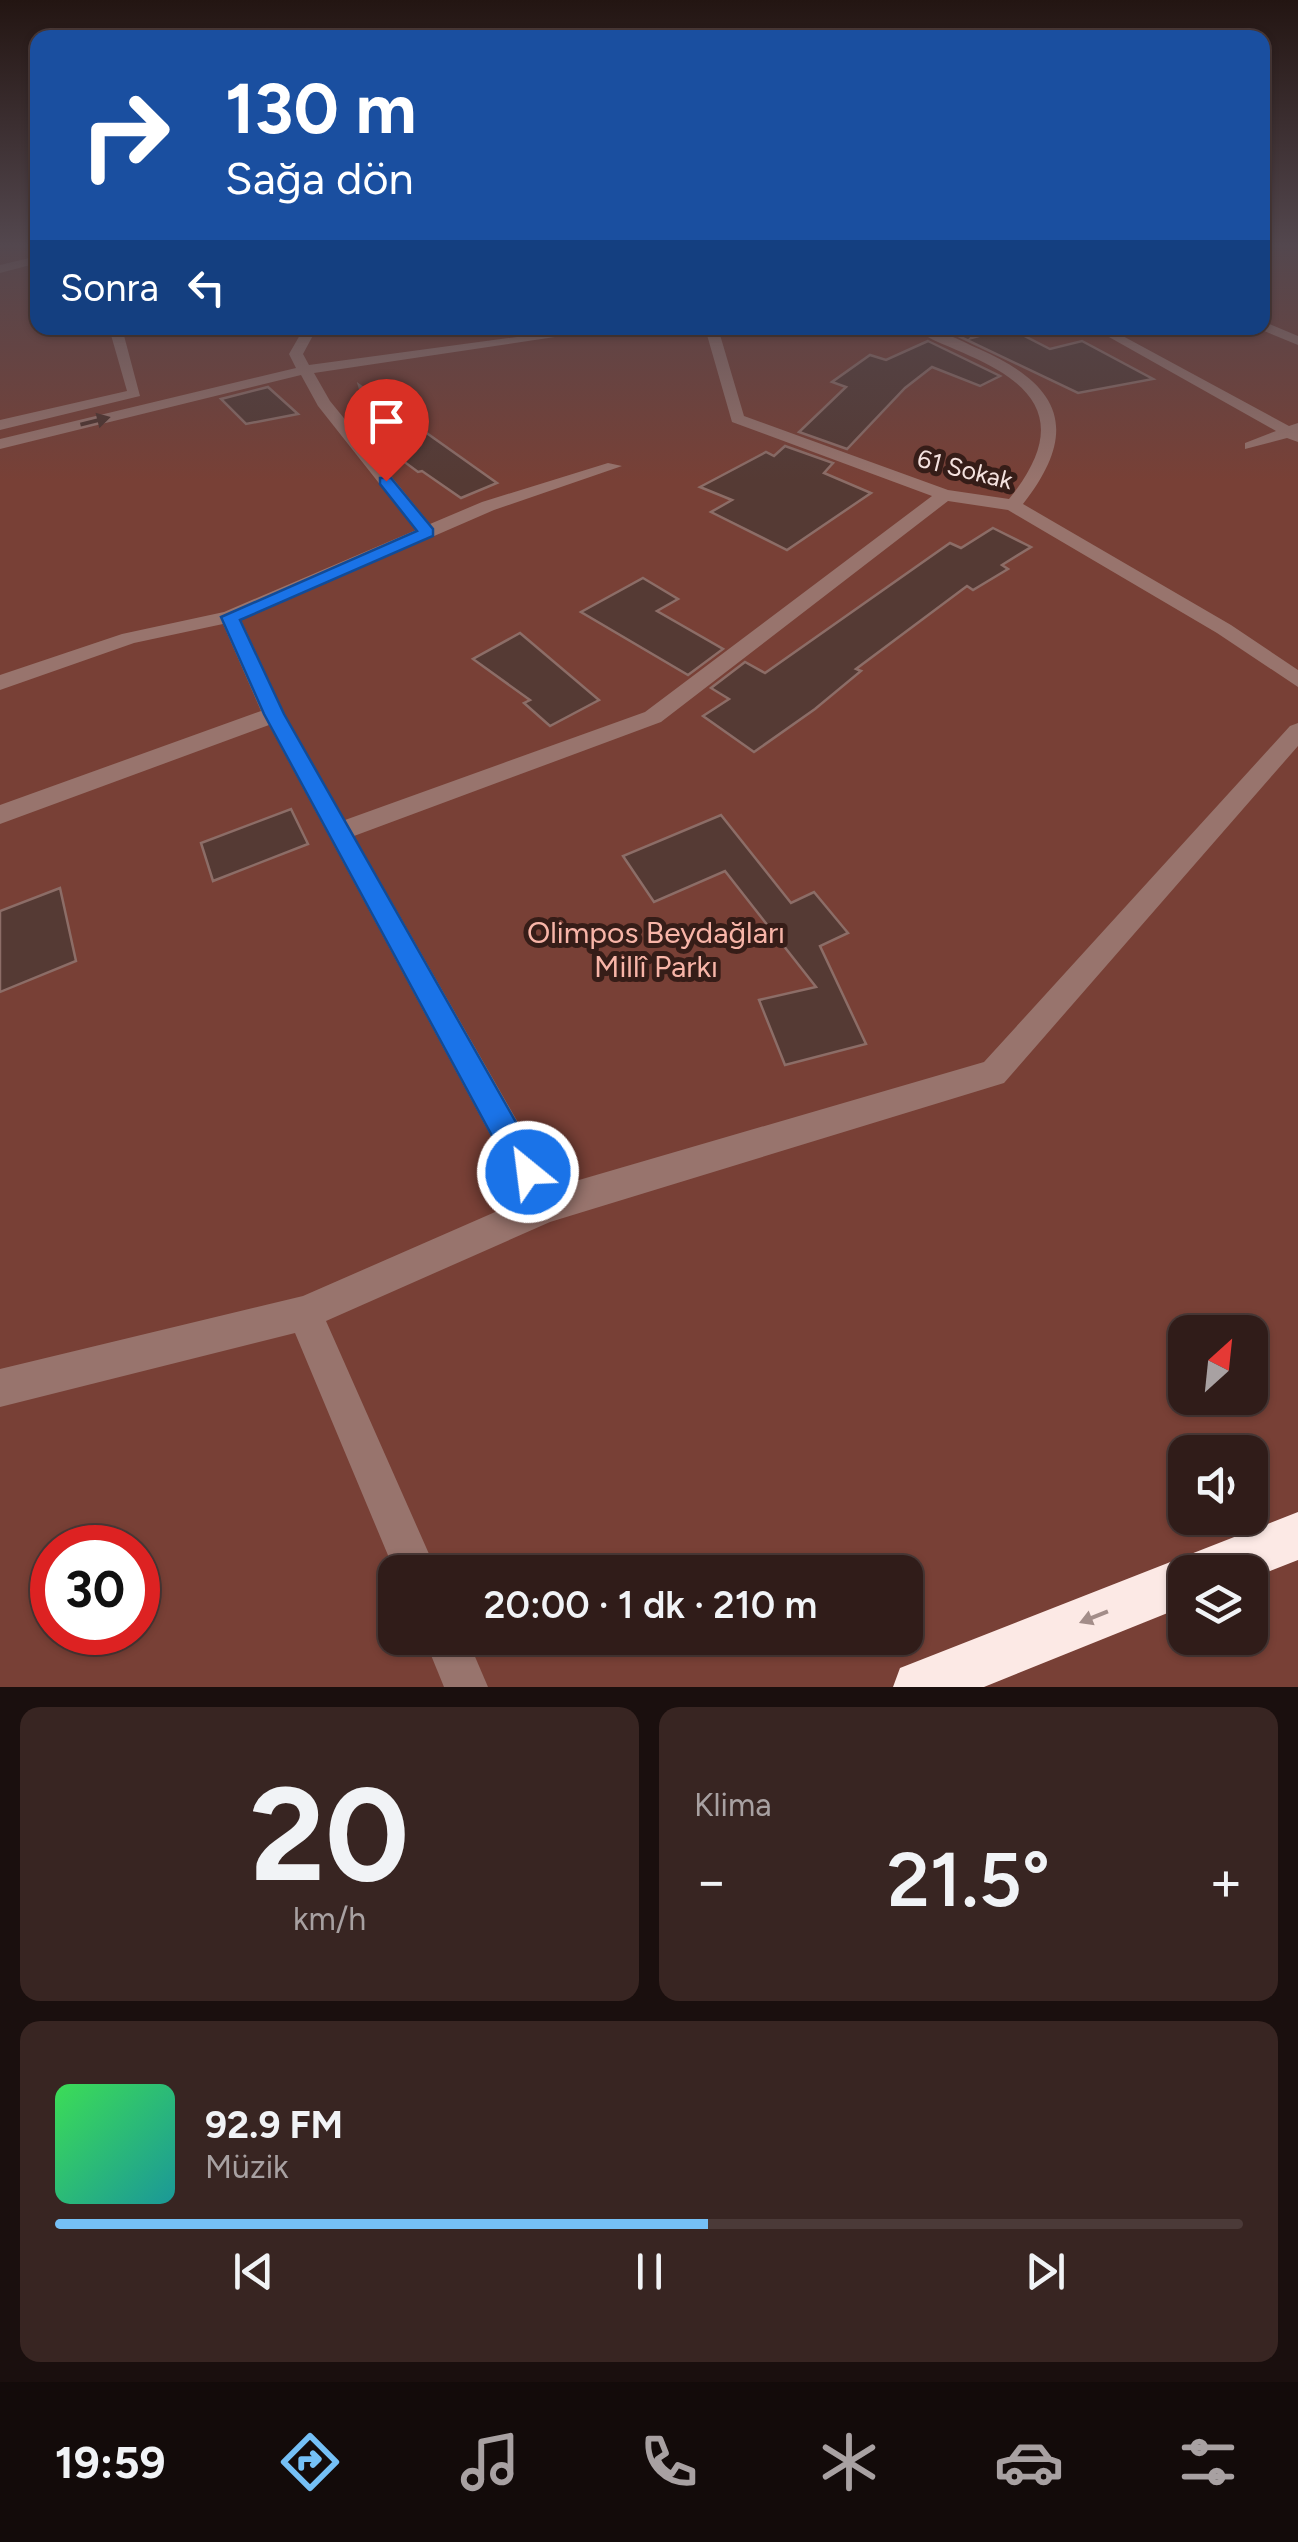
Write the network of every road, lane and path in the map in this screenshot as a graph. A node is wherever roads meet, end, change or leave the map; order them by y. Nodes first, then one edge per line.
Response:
1 (1270, 329) edge
2 (117, 335) edge
3 (308, 335) edge
4 (451, 335) edge
5 (545, 335) edge
6 (713, 335) edge
7 (936, 335) edge
8 (1112, 335) edge
9 (1298, 341) edge
10 (278, 358) dead end
11 (300, 362) junction
12 (207, 376) dead end
13 (136, 393) junction
14 (0, 425) edge
15 (1295, 432) edge
16 (0, 444) edge
17 (1251, 446) dead end
18 (614, 466) dead end
19 (945, 496) junction
20 (1013, 504) junction
21 (427, 532) junction
22 (230, 617) junction
23 (1298, 680) edge
24 (0, 683) edge
25 (274, 714) junction
26 (1298, 731) edge
27 (0, 815) edge
28 (340, 832) junction
29 (546, 1206) junction
30 (304, 1313) junction
31 (0, 1388) edge
32 (1298, 1536) edge
33 (409, 1555) edge
34 (1249, 1555) edge
35 (1168, 1588) edge
36 (452, 1655) edge
37 (466, 1687) edge
38 (920, 1687) edge

1 - 9 street
2 - 13 street
3 - 11 street
4 - 11 street
5 - 11 street
6 - 19 street, 61 Sokak
7 - 20 street
8 - 15 street
10 - 11 street
16 -> 11 street
11 - 21 street
12 - 13 street
13 - 14 street
15 - 17 street
18 - 21 street
19 - 20 street, 61 Sokak
19 - 28 street
20 - 23 street, 61 Sokak
21 - 22 street
22 - 24 street
22 - 25 street
25 - 27 street
25 - 28 street
26 - 29 street
28 - 29 street
29 - 30 street
30 - 31 street
30 - 33 street
32 - 34 highway
35 -> 38 highway
36 - 37 street

